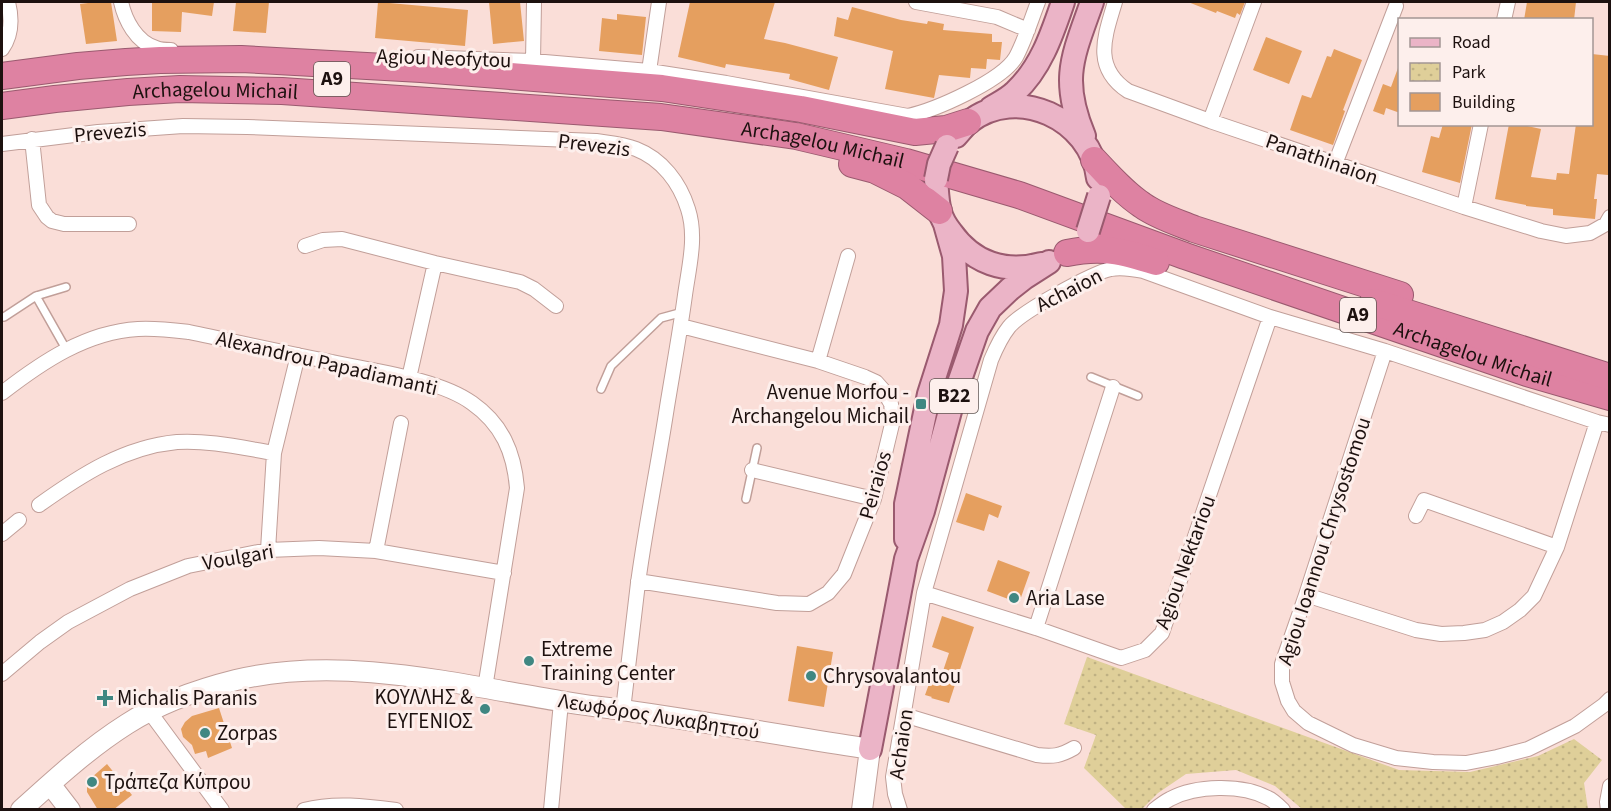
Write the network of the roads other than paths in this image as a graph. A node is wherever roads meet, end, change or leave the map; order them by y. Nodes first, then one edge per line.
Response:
1 (8, 2) edge
2 (122, 2) edge
3 (534, 2) edge
4 (659, 2) edge
5 (916, 2) edge
6 (1038, 2) edge
7 (1063, 2) edge
8 (1092, 2) edge
9 (1115, 2) edge
10 (1254, 2) edge
11 (1508, 2) edge
12 (1396, 6) dead end
13 (1504, 18) edge
14 (1028, 30) junction
15 (2, 49) edge
16 (533, 61) junction
17 (649, 71) junction
18 (2, 76) edge
19 (2, 92) edge
20 (2, 106) edge
21 (977, 117) junction
22 (1210, 122) junction
23 (2, 123) edge
24 (1481, 126) edge
25 (32, 139) junction
26 (2, 144) edge
27 (1091, 154) junction
28 (1335, 164) junction
29 (1464, 207) junction
30 (1610, 217) edge
31 (942, 218) junction
32 (129, 224) dead end
33 (305, 246) dead end
34 (848, 256) dead end
35 (1058, 258) junction
36 (435, 263) junction
37 (66, 287) dead end
38 (36, 296) junction
39 (556, 306) dead end
40 (4, 317) dead end
41 (1270, 317) junction
42 (682, 319) junction
43 (66, 349) junction
44 (1385, 351) junction
45 (298, 356) junction
46 (1610, 360) edge
47 (818, 361) junction
48 (1091, 377) dead end
49 (1610, 377) edge
50 (409, 378) junction
51 (1113, 387) junction
52 (601, 389) dead end
53 (2, 393) edge
54 (1138, 396) dead end
55 (1610, 397) edge
56 (1605, 419) edge
57 (401, 423) dead end
58 (757, 448) dead end
59 (274, 453) junction
60 (752, 470) junction
61 (746, 499) dead end
62 (874, 500) junction
63 (39, 505) dead end
64 (1416, 516) dead end
65 (19, 520) dead end
66 (2, 534) edge
67 (1557, 547) junction
68 (268, 550) junction
69 (376, 551) junction
70 (906, 559) junction
71 (504, 573) junction
72 (638, 581) junction
73 (924, 593) junction
74 (1306, 595) junction
75 (1036, 628) junction
76 (2, 674) edge
77 (485, 688) junction
78 (1610, 699) edge
79 (561, 702) junction
80 (623, 710) junction
81 (150, 711) junction
82 (904, 715) junction
83 (1074, 748) dead end
84 (870, 749) junction
85 (50, 784) junction
86 (1610, 786) edge
87 (21, 810) edge
88 (70, 810) edge
89 (222, 810) edge
90 (304, 810) edge
91 (396, 810) edge
92 (551, 810) edge
93 (861, 810) edge
94 (900, 810) edge
95 (1154, 810) edge
96 (1283, 810) edge
97 (1608, 810) edge

1 - 15 street
2 - 16 street, Agiou Neofytou
3 - 16 street
4 - 17 street
5 - 14 street
6 - 14 street, Agiou Neofytou
7 - 21 main road, B22
8 - 27 main road, B22
9 - 22 street, Panathinaion
10 - 22 street
11 - 13 street
12 - 28 street
14 - 17 street, Agiou Neofytou
16 - 17 street, Agiou Neofytou
18 - 21 highway
19 - 49 highway, Archagelou Michail / A9
20 - 55 highway, Archagelou Michail / A9
21 - 27 main road
21 - 31 main road, B22, bridge
22 - 28 street, Panathinaion
23 - 31 highway
24 - 29 street
25 - 26 street, Prevezis
25 - 32 street
25 - 42 street, Prevezis
27 - 35 main road, B22, bridge
27 - 46 highway
28 - 29 street, Panathinaion
29 - 30 street, Panathinaion
31 - 35 main road
31 - 70 main road, B22
33 - 36 street
34 - 47 street
35 - 56 highway
35 - 70 main road, B22
36 - 39 street
36 - 50 street
37 - 38 lane
38 - 40 lane
38 - 43 lane
41 - 44 street, Achaion
41 - 73 street, Achaion
41 - 75 street, Agiou Nektariou
42 - 47 street, Peiraios
42 - 52 lane
42 - 72 street, Prevezis
43 - 45 street, Alexandrou Papadiamanti
43 - 53 street, Alexandrou Papadiamanti
44 - 56 street, Achaion
44 - 74 street, Agiou Ioannou Chrysostomou
45 - 50 street, Alexandrou Papadiamanti
45 - 59 street
47 - 62 street, Peiraios
48 - 51 lane
50 - 71 street, Alexandrou Papadiamanti
51 - 54 lane
51 - 75 street
56 - 67 street
57 - 69 street
58 - 60 lane
59 - 63 street
59 - 68 street
60 - 61 lane
60 - 62 street
62 - 72 street, Peiraios
64 - 67 street
65 - 66 street
67 - 74 street
68 - 69 street, Voulgari
68 - 76 street, Voulgari
69 - 71 street, Voulgari
70 - 84 main road, B22
71 - 77 street, Alexandrou Papadiamanti
72 - 80 street, Prevezis
73 - 75 street, Agiou Nektariou
73 - 82 street, Achaion
74 - 78 street, Agiou Ioannou Chrysostomou
77 - 79 main road, Λεωφόρος Λυκαβηττού
77 - 81 main road, Λεωφόρος Λυκαβηττού
79 - 80 main road, Λεωφόρος Λυκαβηττού
79 - 92 street
80 - 84 main road, Λεωφόρος Λυκαβηττού
81 - 85 main road, Λεωφόρος Λυκαβηττού
81 - 89 street
82 - 83 street
82 - 94 street, Achaion
84 - 93 main road
85 - 87 main road, Λεωφόρος Λυκαβηττού
85 - 88 main road
86 - 97 street
90 - 91 street
95 - 96 street

